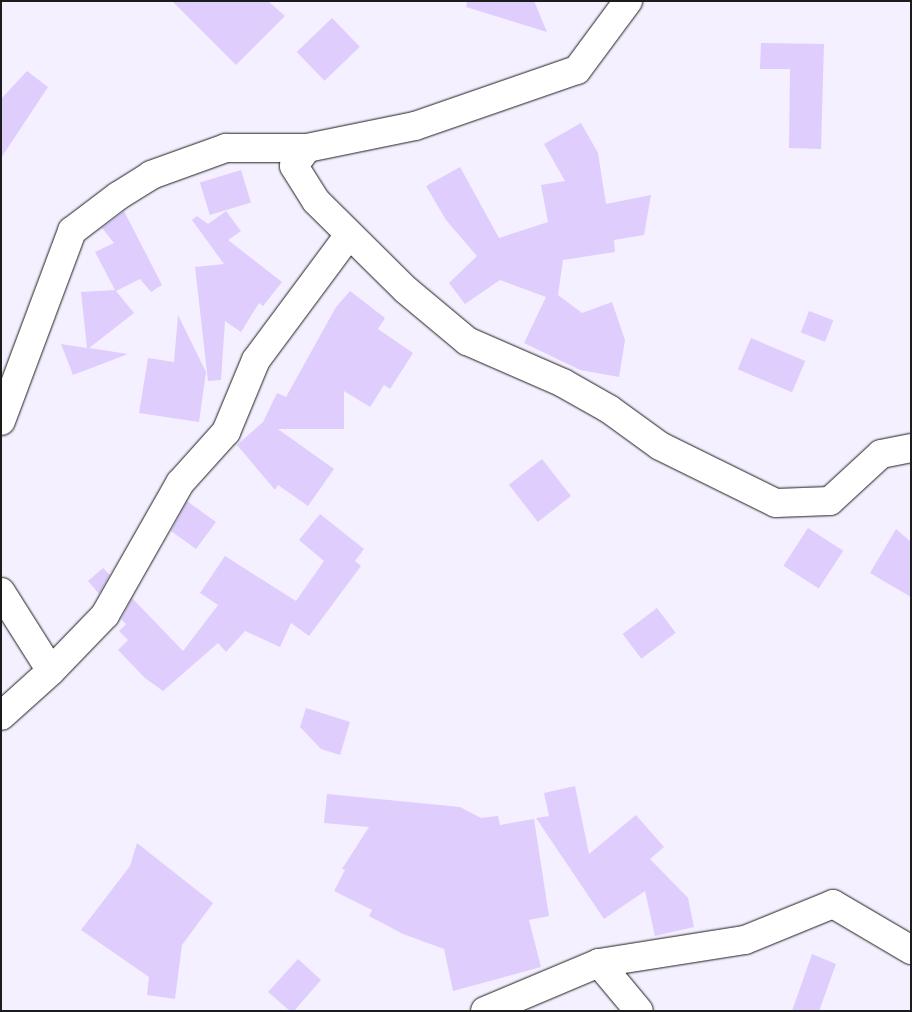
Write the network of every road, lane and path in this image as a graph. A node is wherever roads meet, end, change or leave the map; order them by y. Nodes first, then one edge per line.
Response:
1 (628, 1) edge
2 (307, 148) junction
3 (349, 235) junction
4 (1, 421) edge
5 (911, 448) edge
6 (1, 592) edge
7 (51, 671) junction
8 (1, 716) edge
9 (911, 950) edge
10 (599, 963) junction
11 (485, 1011) edge
12 (639, 1011) edge

1 - 2 street
2 - 3 street
2 - 4 street
3 - 5 street
3 - 7 street
6 - 7 street
7 - 8 street
9 - 10 street
10 - 11 street
10 - 12 street

